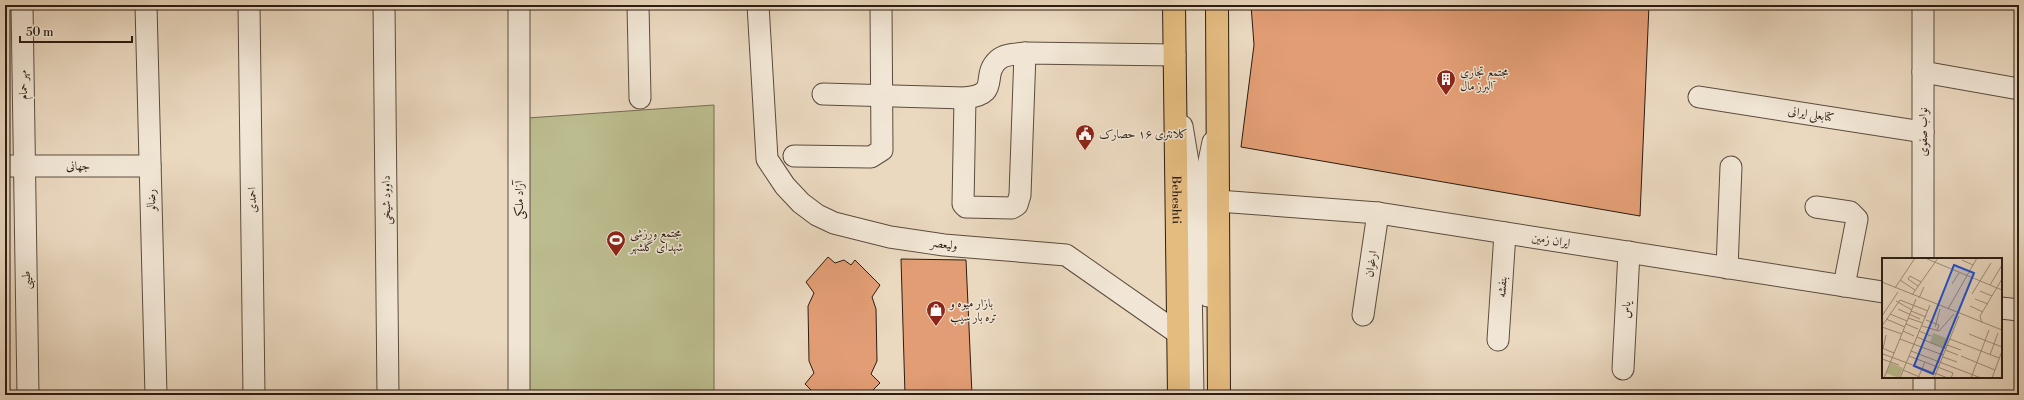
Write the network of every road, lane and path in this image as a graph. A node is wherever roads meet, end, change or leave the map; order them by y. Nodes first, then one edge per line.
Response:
1 (22, 5) edge
2 (146, 5) edge
3 (249, 5) edge
4 (384, 5) edge
5 (519, 5) edge
6 (638, 5) edge
7 (758, 5) edge
8 (881, 5) edge
9 (1174, 5) edge
10 (1217, 5) edge
11 (1923, 5) edge
12 (1025, 53) junction
13 (1175, 55) junction
14 (1923, 72) junction
15 (1175, 82) junction
16 (2019, 89) edge
17 (823, 94) dead end
18 (882, 95) junction
19 (1699, 97) dead end
20 (640, 98) dead end
21 (965, 98) junction
22 (1218, 119) junction
23 (1923, 132) junction
24 (794, 156) dead end
25 (15, 166) edge
26 (150, 166) junction
27 (1731, 167) dead end
28 (1218, 201) junction
29 (1816, 207) dead end
30 (1378, 214) junction
31 (1505, 233) junction
32 (1629, 252) junction
33 (1923, 258) edge
34 (1727, 268) junction
35 (1844, 286) junction
36 (1882, 292) edge
37 (2002, 308) edge
38 (2019, 310) edge
39 (1363, 315) dead end
40 (1179, 334) junction
41 (1498, 340) dead end
42 (1623, 368) dead end
43 (1924, 378) edge
44 (28, 395) edge
45 (156, 395) edge
46 (254, 395) edge
47 (388, 395) edge
48 (519, 395) edge
49 (1179, 395) edge
50 (1194, 395) edge
51 (1209, 395) edge
52 (1219, 395) edge
53 (1924, 395) edge

1 - 25 street, مهر حمام
2 - 26 street, رضالو
3 - 46 street, احمدی
4 - 47 street, داوود شیخی
5 - 48 street, آزاد ملکی
6 - 20 street
7 - 40 street, ولیعصر
8 - 18 street
9 - 13 main road, Beheshti
10 - 22 main road
11 - 14 street, نواب صفوی
12 - 13 street
12 - 21 street
12 - 21 street
13 - 15 main road, Beheshti
14 - 16 street
14 - 23 street, نواب صفوی
15 - 40 main road, Beheshti
15 - 50 street
17 - 18 street
18 - 21 street
18 - 24 street
19 - 23 street, کتابعلی ایرانی
22 - 28 main road
22 - 51 street
23 - 33 street, نواب صفوی
25 - 26 street, جهانی
25 - 44 street, طیبی
26 - 45 street, رضالو
27 - 34 street
28 - 30 street, ایران زمین
28 - 52 main road
29 - 35 street
30 - 31 street, ایران زمین
30 - 39 street, ارغوان
31 - 32 street, ایران زمین
31 - 41 street, بنفشه
32 - 34 street, ایران زمین
32 - 42 street, یاس
34 - 35 street, ایران زمین
35 - 36 street, ایران زمین
37 - 38 street
40 - 49 main road, Beheshti
43 - 53 street

